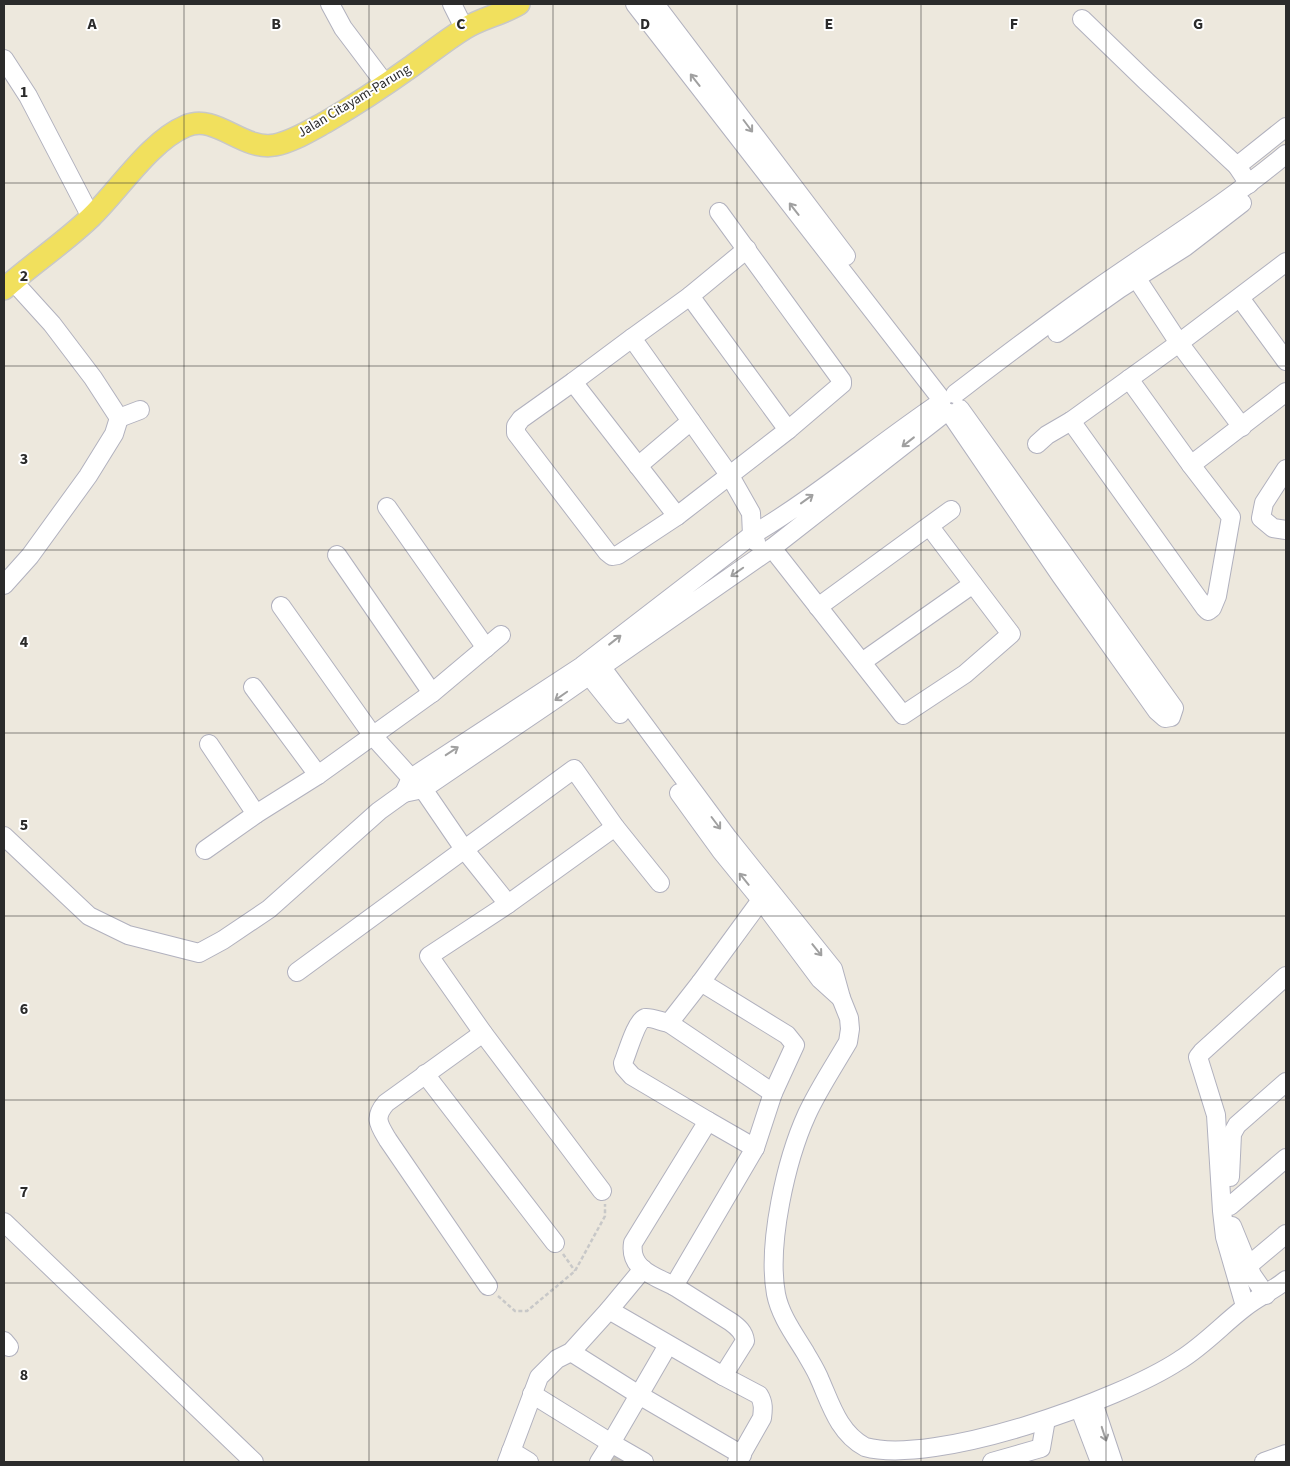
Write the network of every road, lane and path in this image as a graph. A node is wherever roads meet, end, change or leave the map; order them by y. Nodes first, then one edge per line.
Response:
1 (330, 4) edge
2 (452, 4) edge
3 (518, 4) edge
4 (635, 4) edge
5 (655, 4) edge
6 (1082, 19) dead end
7 (464, 28) junction
8 (4, 59) edge
9 (386, 84) junction
10 (1286, 127) edge
11 (1286, 154) edge
12 (1237, 166) junction
13 (1286, 170) edge
14 (1249, 184) junction
15 (719, 212) dead end
16 (91, 217) junction
17 (747, 249) junction
18 (1286, 262) edge
19 (1133, 273) junction
20 (8, 285) edge
21 (690, 296) junction
22 (1240, 298) junction
23 (632, 338) junction
24 (1179, 343) junction
25 (1286, 361) edge
26 (1129, 379) junction
27 (573, 382) junction
28 (1286, 392) edge
29 (951, 403) junction
30 (140, 410) dead end
31 (118, 418) junction
32 (691, 421) junction
33 (1071, 421) junction
34 (1242, 427) junction
35 (788, 430) junction
36 (1037, 444) dead end
37 (1191, 465) junction
38 (638, 466) junction
39 (1286, 469) edge
40 (730, 476) junction
41 (386, 507) dead end
42 (951, 510) dead end
43 (751, 513) junction
44 (677, 516) junction
45 (784, 526) junction
46 (930, 527) junction
47 (1286, 530) edge
48 (752, 535) junction
49 (767, 551) junction
50 (337, 555) dead end
51 (973, 584) junction
52 (4, 585) edge
53 (281, 606) dead end
54 (818, 607) junction
55 (502, 635) dead end
56 (486, 648) junction
57 (862, 662) junction
58 (592, 666) junction
59 (253, 687) dead end
60 (432, 693) junction
61 (373, 736) junction
62 (209, 744) dead end
63 (318, 775) junction
64 (413, 787) junction
65 (256, 814) junction
66 (615, 827) junction
67 (4, 836) edge
68 (464, 849) junction
69 (205, 850) dead end
70 (660, 883) dead end
71 (761, 900) junction
72 (508, 904) junction
73 (297, 972) dead end
74 (1286, 976) edge
75 (701, 982) junction
76 (841, 998) junction
77 (669, 1023) junction
78 (482, 1033) junction
79 (425, 1074) junction
80 (1286, 1082) edge
81 (772, 1093) junction
82 (708, 1121) junction
83 (754, 1148) junction
84 (1286, 1158) edge
85 (602, 1191) dead end
86 (1230, 1206) junction
87 (605, 1216) dead end
88 (4, 1222) edge
89 (1286, 1234) edge
90 (555, 1243) joint
91 (1248, 1266) junction
92 (643, 1269) junction
93 (575, 1271) junction
94 (1286, 1280) edge
95 (488, 1286) joint
96 (674, 1286) junction
97 (1266, 1295) junction
98 (1245, 1306) junction
99 (609, 1310) junction
100 (668, 1345) junction
101 (571, 1352) junction
102 (723, 1376) junction
103 (532, 1394) junction
104 (639, 1395) junction
105 (1088, 1408) junction
106 (1045, 1426) junction
107 (611, 1443) junction
108 (1286, 1454) edge
109 (1044, 1455) edge
110 (509, 1457) edge
111 (739, 1459) edge
112 (254, 1462) edge
113 (529, 1462) edge
114 (599, 1462) edge
115 (644, 1462) edge
116 (992, 1462) edge
117 (1100, 1462) edge
118 (1113, 1462) edge
119 (1266, 1462) edge

1 - 9 street
2 - 7 street
3 - 7 main road, Jalan Citayam-Parung
29 -> 4 street
5 -> 29 street
6 - 12 street
7 - 9 main road, Jalan Citayam-Parung
8 - 16 street
9 - 16 main road, Jalan Citayam-Parung
10 - 12 street
11 - 14 street
12 - 14 street
13 - 19 street
14 - 19 street
15 - 17 street
16 - 20 main road, Jalan Citayam-Parung
17 - 21 street
17 - 35 street
18 - 22 street
19 - 24 street
19 - 29 street
20 - 31 street
21 - 23 street
21 - 35 street
22 - 24 street
22 - 25 street
23 - 27 street
23 - 32 street
24 - 26 street
24 - 34 street
26 - 33 street
26 - 37 street
27 - 38 street
27 - 44 street
28 - 34 street
29 - 29 street
29 - 45 street
30 - 31 street
31 - 52 street
32 - 38 street
32 - 40 street
33 - 36 street
33 - 37 street
34 - 37 street
35 - 40 street
38 - 44 street
39 - 47 street
40 - 43 street
40 - 44 street
41 - 56 street
42 - 46 street
43 - 45 street
43 - 48 street
45 - 48 street
45 - 49 street
46 - 51 street
46 - 54 street
48 - 49 street
58 -> 48 street
49 - 54 street
49 -> 58 street
50 - 60 street
51 - 57 street
51 - 57 street
53 - 61 street
54 - 57 street
55 - 56 street
56 - 60 street
58 - 64 street
71 -> 58 street
58 -> 76 street
59 - 63 street
60 - 61 street
61 - 63 street
61 - 64 street
62 - 65 street
63 - 65 street
64 - 67 street
64 - 68 street
65 - 69 street
66 - 68 street
66 - 70 street
66 - 72 street
68 - 72 street
68 - 73 street
71 - 75 street
71 - 76 street
72 - 78 street
74 - 98 street
75 - 77 street
75 - 81 street
76 - 106 street
77 - 81 street
77 - 82 street
78 - 79 street
78 - 85 street
79 - 90 street
79 - 95 street
80 - 86 street
81 - 83 street
82 - 83 street
82 - 92 street
83 - 96 street
84 - 86 street
86 - 91 street
87 - 93 path
88 - 112 street
89 - 91 street
90 - 93 path
91 - 97 street
92 - 96 street
92 - 99 street
93 - 95 path
94 - 97 street
96 - 102 street
97 - 98 street
98 - 105 street
99 - 100 street
99 - 101 street
100 - 102 street
100 - 104 street
101 - 103 street
101 - 104 street
102 - 111 street
103 - 107 street
103 - 110 street
104 - 107 street
104 - 111 street
105 - 106 street
105 - 117 street
105 -> 118 street
106 - 109 street
107 - 114 street
107 - 115 street
108 - 119 street
109 - 116 street
110 - 113 street

